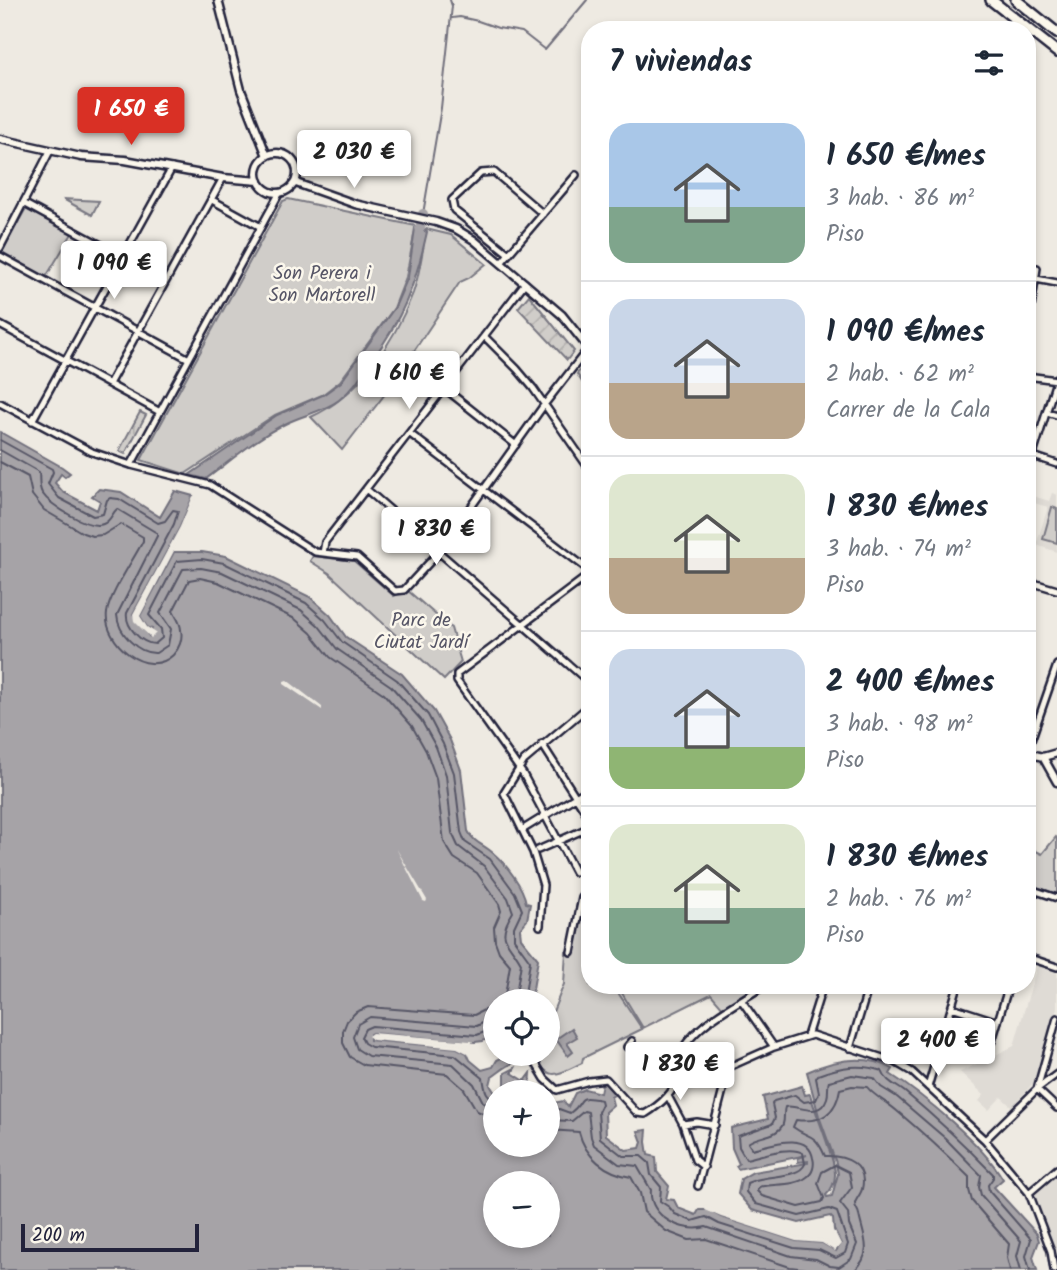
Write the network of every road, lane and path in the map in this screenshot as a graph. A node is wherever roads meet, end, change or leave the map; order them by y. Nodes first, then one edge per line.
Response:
1 (991, 0) edge
2 (1016, 0) edge
3 (217, 1) edge
4 (1018, 21) edge
5 (1057, 33) edge
6 (1036, 35) edge
7 (1057, 52) edge
8 (0, 139) edge
9 (50, 151) junction
10 (267, 156) junction
11 (172, 168) junction
12 (576, 175) dead end
13 (223, 178) junction
14 (259, 181) junction
15 (296, 183) junction
16 (279, 194) junction
17 (212, 200) junction
18 (23, 203) junction
19 (543, 214) junction
20 (261, 227) junction
21 (0, 248) edge
22 (509, 254) junction
23 (0, 256) edge
24 (123, 257) junction
25 (501, 263) junction
26 (1037, 268) dead end
27 (1036, 279) joint
28 (524, 283) junction
29 (1057, 283) edge
30 (96, 308) junction
31 (0, 324) edge
32 (139, 331) junction
33 (484, 336) junction
34 (581, 338) edge
35 (581, 358) edge
36 (189, 359) junction
37 (67, 361) junction
38 (1036, 377) edge
39 (1057, 380) edge
40 (109, 384) junction
41 (444, 388) junction
42 (0, 403) edge
43 (544, 405) junction
44 (160, 412) junction
45 (1047, 412) junction
46 (1057, 415) edge
47 (32, 421) junction
48 (409, 433) junction
49 (516, 445) junction
50 (1036, 447) edge
51 (581, 457) edge
52 (1036, 457) edge
53 (1057, 464) edge
54 (131, 465) junction
55 (366, 489) junction
56 (484, 489) junction
57 (439, 552) junction
58 (323, 553) junction
59 (581, 565) edge
60 (581, 579) edge
61 (1036, 584) edge
62 (1057, 590) edge
63 (523, 624) junction
64 (1057, 665) edge
65 (581, 675) edge
66 (1056, 675) edge
67 (581, 712) edge
68 (1036, 729) edge
69 (542, 744) junction
70 (1057, 753) edge
71 (1036, 755) edge
72 (1042, 757) junction
73 (518, 768) junction
74 (1057, 782) edge
75 (581, 793) edge
76 (575, 797) junction
77 (581, 806) edge
78 (545, 815) junction
79 (522, 830) junction
80 (581, 831) edge
81 (559, 841) junction
82 (538, 850) dead end
83 (575, 872) dead end
84 (1036, 891) edge
85 (1057, 898) edge
86 (581, 903) edge
87 (540, 926) dead end
88 (571, 952) dead end
89 (1036, 960) edge
90 (1057, 967) edge
91 (752, 994) edge
92 (820, 994) edge
93 (866, 994) edge
94 (956, 994) edge
95 (1006, 994) edge
96 (742, 1001) junction
97 (952, 1007) junction
98 (1057, 1018) edge
99 (998, 1022) junction
100 (807, 1036) junction
101 (632, 1041) dead end
102 (992, 1041) dead end
103 (774, 1047) junction
104 (850, 1048) junction
105 (537, 1066) edge
106 (729, 1067) junction
107 (678, 1074) junction
108 (1057, 1074) edge
109 (928, 1087) junction
110 (1037, 1090) junction
111 (668, 1096) junction
112 (1057, 1108) edge
113 (683, 1124) junction
114 (715, 1125) junction
115 (985, 1140) junction
116 (704, 1167) junction
117 (1057, 1169) edge
118 (698, 1186) dead end
119 (1029, 1193) junction
120 (1054, 1270) edge

1 - 4 highway
2 - 5 highway
3 - 10 street
6 - 7 highway
8 - 9 street
9 - 11 street
9 - 18 street
10 - 14 street
10 - 15 street
11 - 13 street
11 - 24 street
12 - 19 street
13 - 14 street
13 - 17 street
14 - 16 street
15 - 16 street
15 - 25 street
16 - 20 street
17 - 20 street
17 - 32 street
18 - 21 street
18 - 24 street
19 - 22 street
19 - 22 street
20 - 36 street
22 - 25 street
23 - 30 street
24 - 30 street
25 - 28 street
26 - 27 street
27 - 29 street
28 - 33 street
28 - 34 street
30 - 32 street
30 - 37 street
31 - 37 street
32 - 36 street
32 - 40 street
33 - 41 street
33 - 43 street
35 - 43 street
36 - 44 street
37 - 40 street
37 - 47 street
38 - 39 street
39 - 45 street
40 - 44 street
41 - 48 street
41 - 49 street
42 - 47 street
43 - 49 street
43 - 51 street
44 - 54 street
45 - 46 street
45 - 50 street
47 - 54 street
48 - 55 street
48 - 56 street
49 - 56 street
52 - 53 street
54 - 58 street
55 - 57 street
55 - 58 street
56 - 57 street
56 - 59 street
57 - 58 street
57 - 63 street
60 - 63 street
61 - 62 street
63 - 65 street
63 - 73 street
64 - 66 street
66 - 68 street
67 - 69 street
69 - 73 street
69 - 76 street
70 - 72 street
71 - 72 street
72 - 74 street
73 - 78 street
73 - 79 street
75 - 76 street
76 - 77 street
76 - 78 street
78 - 79 street
78 - 81 street
79 - 87 street
80 - 81 street
81 - 82 street
81 - 83 street
84 - 85 street
86 - 88 street
89 - 90 street
91 - 96 street
92 - 100 street
93 - 104 street
94 - 97 street
95 - 99 street
96 - 103 street
96 - 107 street
97 - 99 street
97 - 109 street
98 - 110 street
99 - 102 street
100 - 103 street
100 - 104 street
101 - 107 street
103 - 106 street
104 - 109 street
105 - 111 street
106 - 107 street
106 - 114 street
107 - 111 street
108 - 110 street
109 - 115 street
110 - 112 street
110 - 115 street
111 - 113 street
113 - 114 street
113 - 116 street
114 - 116 street
115 - 119 street
116 - 118 street
117 - 119 street
119 - 120 street

